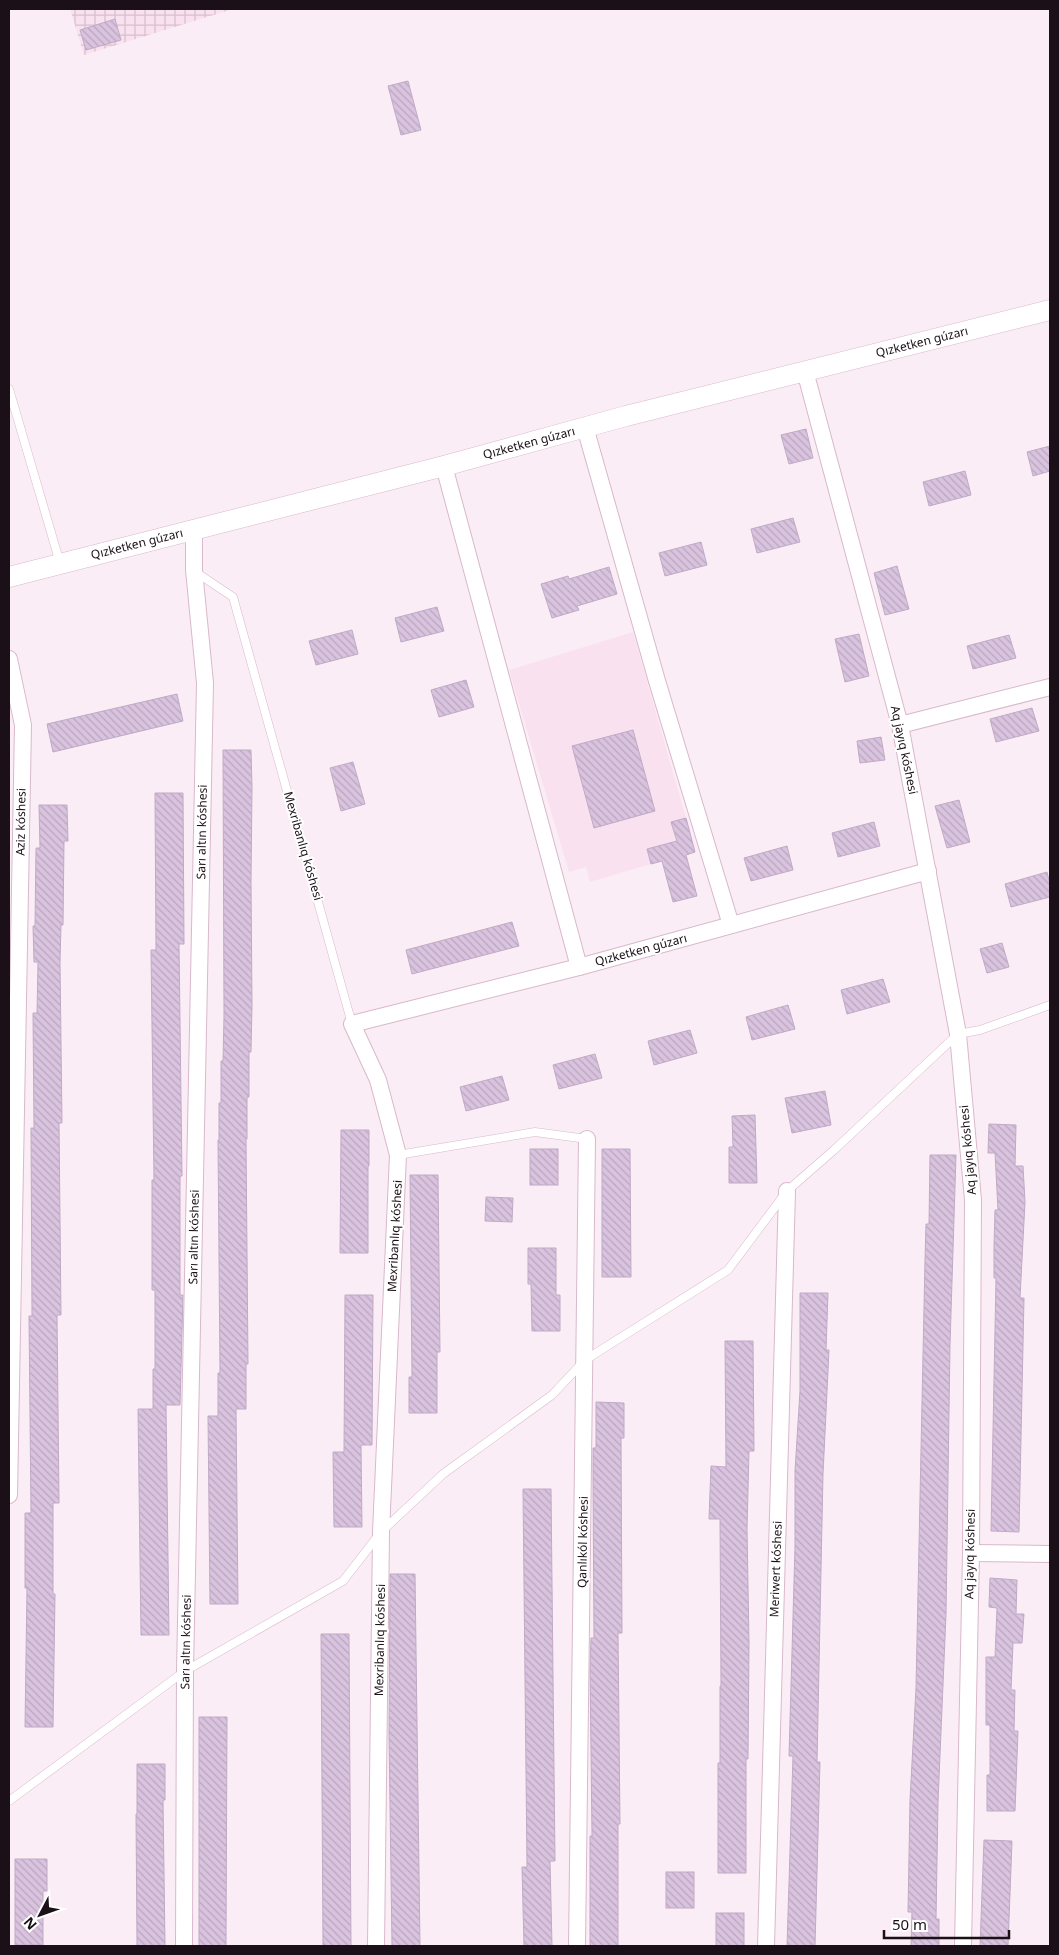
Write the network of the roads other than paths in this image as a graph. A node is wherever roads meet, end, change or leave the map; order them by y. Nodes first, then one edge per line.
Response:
1 (1050, 310) edge
2 (805, 371) junction
3 (9, 389) edge
4 (585, 427) junction
5 (444, 466) junction
6 (194, 529) junction
7 (60, 563) junction
8 (194, 570) junction
9 (9, 577) edge
10 (9, 659) edge
11 (1050, 687) edge
12 (900, 724) junction
13 (928, 870) junction
14 (731, 925) junction
15 (580, 967) junction
16 (1050, 1004) edge
17 (352, 1024) junction
18 (958, 1034) junction
19 (587, 1138) joint
20 (398, 1154) junction
21 (787, 1191) junction
22 (585, 1360) junction
23 (9, 1496) edge
24 (381, 1532) junction
25 (970, 1553) junction
26 (1050, 1554) edge
27 (185, 1670) junction
28 (9, 1800) edge
29 (184, 1946) edge
30 (376, 1946) edge
31 (577, 1946) edge
32 (766, 1946) edge
33 (963, 1946) edge

1 - 2 street, Qızketken gúzarı
2 - 4 street, Qızketken gúzarı
2 - 12 street, Aq jayıq kóshesi
3 - 7 lane
4 - 5 street, Qızketken gúzarı
4 - 14 street
5 - 6 street, Qızketken gúzarı
5 - 15 street
6 - 7 street, Qızketken gúzarı
6 - 8 street, Sarı altın kóshesi
7 - 9 street, Qızketken gúzarı
8 - 17 lane, Mexribanlıq kóshesi
8 - 27 street, Sarı altın kóshesi
10 - 23 street, Aziz kóshesi
11 - 12 street
12 - 13 street, Aq jayıq kóshesi
13 - 14 street, Qızketken gúzarı
13 - 18 street, Aq jayıq kóshesi
14 - 15 street, Qızketken gúzarı
15 - 17 street, Qızketken gúzarı
16 - 18 lane
17 - 20 street, Mexribanlıq kóshesi
18 - 21 lane
18 - 25 street, Aq jayıq kóshesi
19 - 20 lane
19 - 22 street, Qanlıkól kóshesi
20 - 24 street, Mexribanlıq kóshesi
21 - 22 lane
21 - 32 street, Meriwert kóshesi
22 - 24 lane
22 - 31 street, Qanlıkól kóshesi
24 - 27 lane
24 - 30 street, Mexribanlıq kóshesi
25 - 26 street
25 - 33 street, Aq jayıq kóshesi
27 - 28 lane
27 - 29 street, Sarı altın kóshesi

